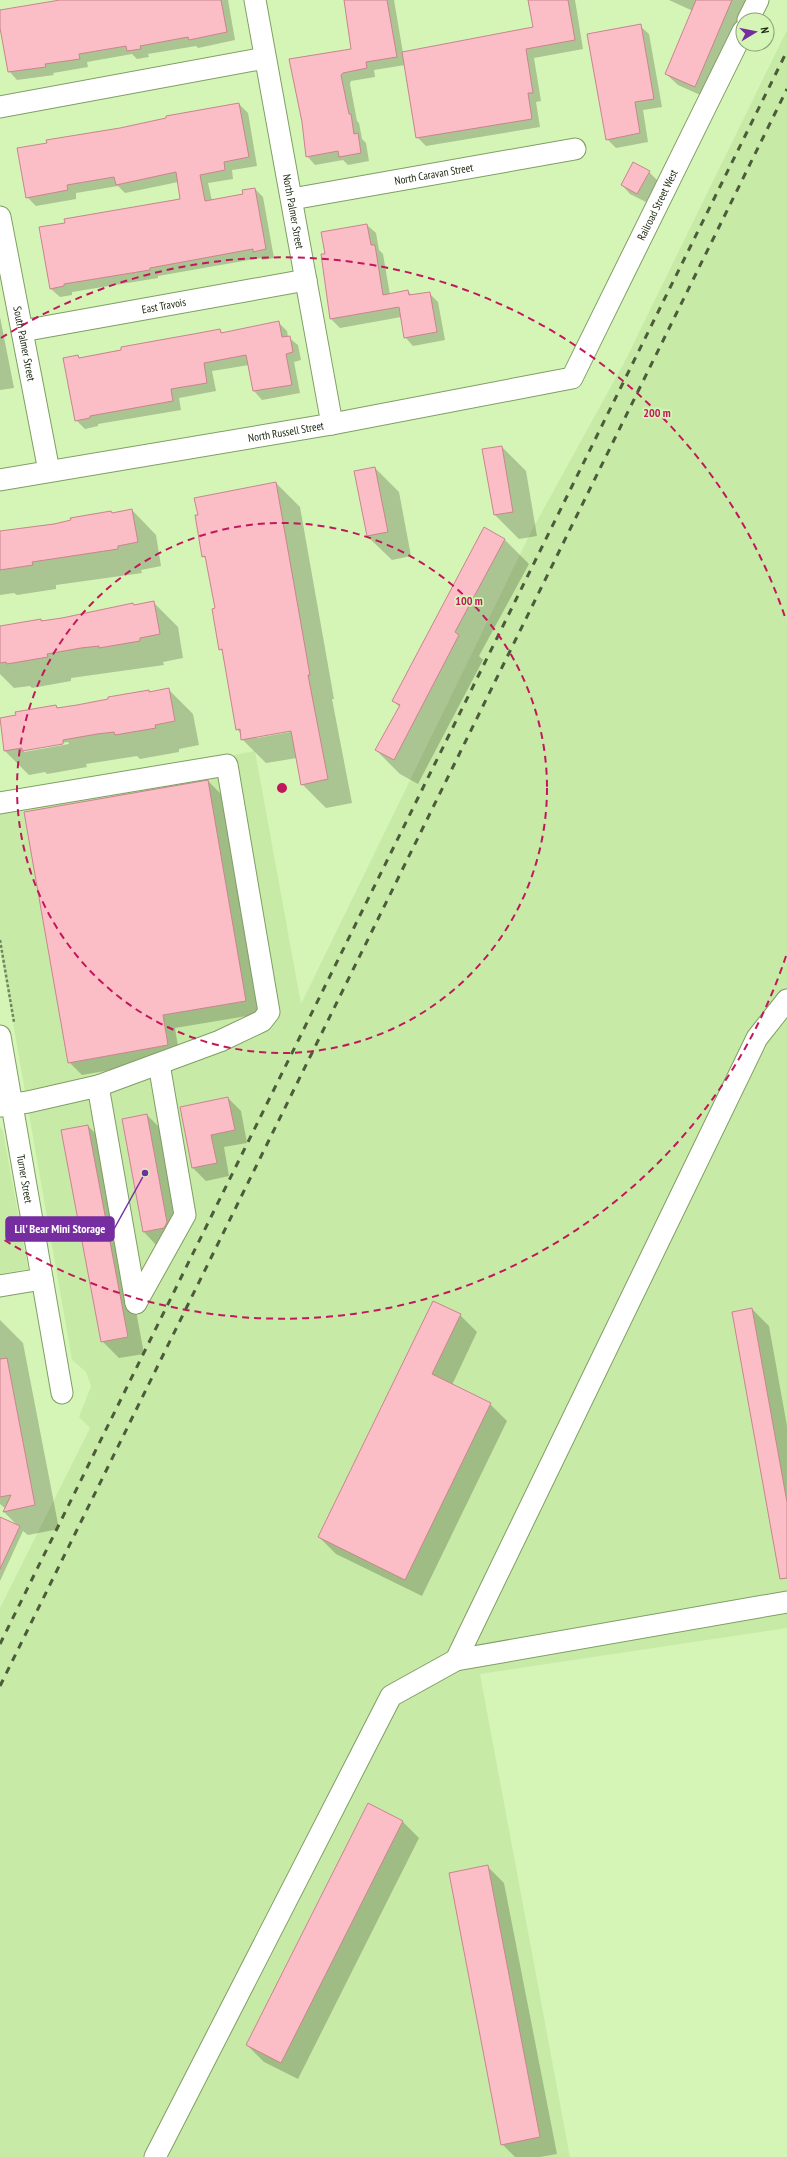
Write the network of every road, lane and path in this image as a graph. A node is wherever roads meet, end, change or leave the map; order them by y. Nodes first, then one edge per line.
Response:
1 (255, 0) edge
2 (758, 0) edge
3 (752, 12) edge
4 (735, 47) edge
5 (265, 58) junction
6 (0, 107) edge
7 (576, 150) dead end
8 (292, 199) junction
9 (0, 217) edge
10 (3, 249) edge
11 (306, 280) junction
12 (22, 331) junction
13 (572, 378) joint
14 (332, 424) junction
15 (49, 472) junction
16 (0, 480) edge
17 (0, 803) edge
18 (0, 940) edge
19 (787, 1000) edge
20 (7, 1031) edge
21 (159, 1064) junction
22 (98, 1086) junction
23 (6, 1106) edge
24 (42, 1279) junction
25 (0, 1286) edge
26 (62, 1393) dead end
27 (787, 1602) edge
28 (456, 1660) junction
29 (155, 2157) edge

1 - 5 street, North Palmer Street
2 - 3 street
4 - 13 street, Railroad Street West
5 - 6 street
5 - 8 street, North Palmer Street
7 - 8 street, North Caravan Street
8 - 11 street, North Palmer Street
9 - 10 street, South Palmer Street
10 - 12 street, South Palmer Street
11 - 12 street, East Travois
11 - 14 street, North Palmer Street
12 - 15 street, South Palmer Street
13 - 14 street, North Russell Street
14 - 15 street, North Russell Street
15 - 16 street, North Russell Street
17 - 21 street
18 - 20 path
19 - 28 street
20 - 23 street, Turner Street
21 - 22 street
21 - 22 street
22 - 23 street
23 - 24 street, Turner Street
24 - 25 street
24 - 26 street, Turner Street
27 - 28 street
28 - 29 street

